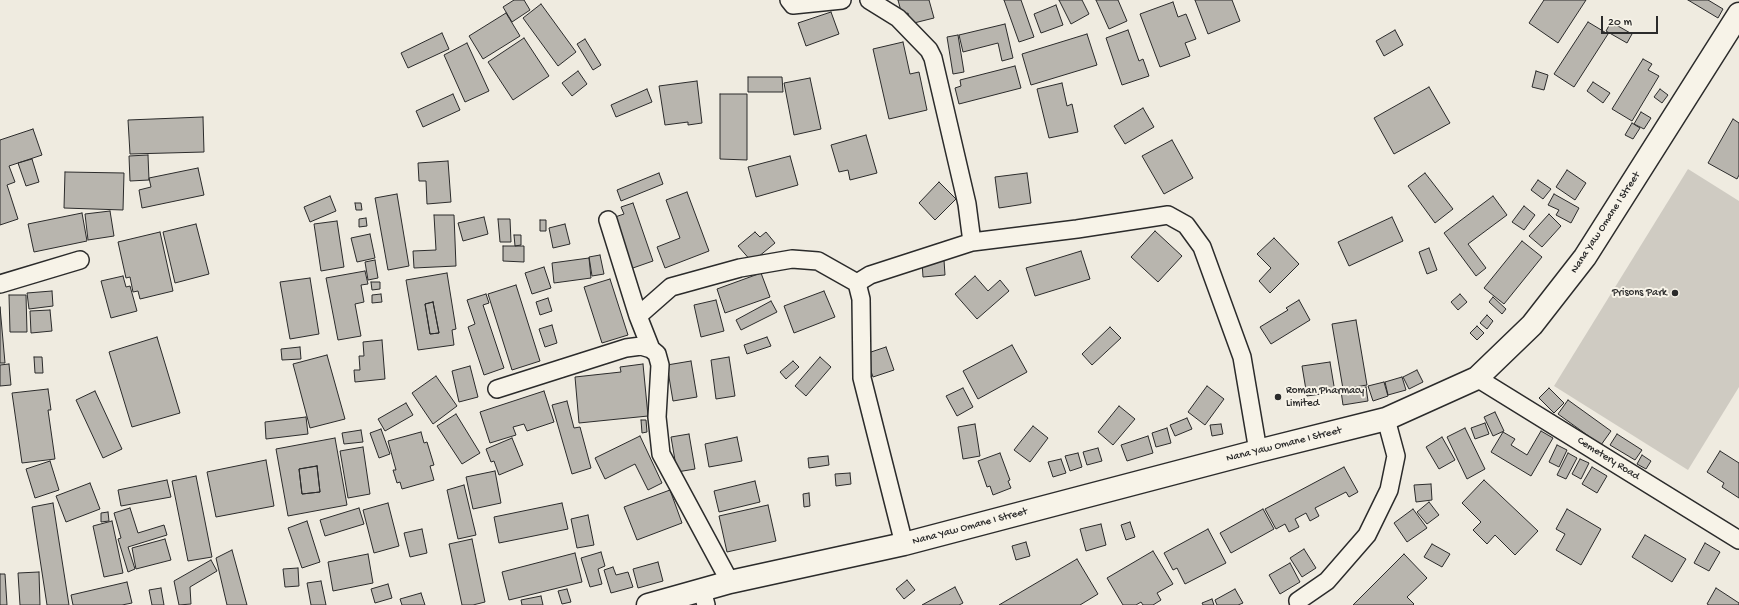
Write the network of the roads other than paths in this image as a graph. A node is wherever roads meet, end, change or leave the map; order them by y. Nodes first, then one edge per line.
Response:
1 (789, 0) edge
2 (842, 0) edge
3 (869, 0) edge
4 (1739, 14) edge
5 (608, 220) dead end
6 (972, 242) junction
7 (80, 260) dead end
8 (858, 283) junction
9 (0, 284) edge
10 (638, 316) junction
11 (651, 349) junction
12 (1477, 378) junction
13 (497, 389) dead end
14 (1386, 419) junction
15 (1258, 451) junction
16 (1739, 540) edge
17 (904, 544) junction
18 (730, 582) junction
19 (704, 597) edge
20 (1294, 604) edge
21 (648, 605) edge

1 - 2 street
3 - 6 street
4 - 12 main road, Nana Yaw Omane I Street
5 - 10 street
6 - 8 street
6 - 15 street
7 - 9 street
8 - 10 street
8 - 17 street
10 - 11 street
11 - 13 street
11 - 18 street
12 - 14 main road, Nana Yaw Omane I Street
12 - 16 street, Cemetery Road
14 - 15 main road, Nana Yaw Omane I Street
14 - 20 street
15 - 17 main road, Nana Yaw Omane I Street
17 - 18 main road, Nana Yaw Omane I Street
18 - 19 main road, Nana Yaw Omane I Street
19 - 21 main road, Nana Yaw Omane I Street

